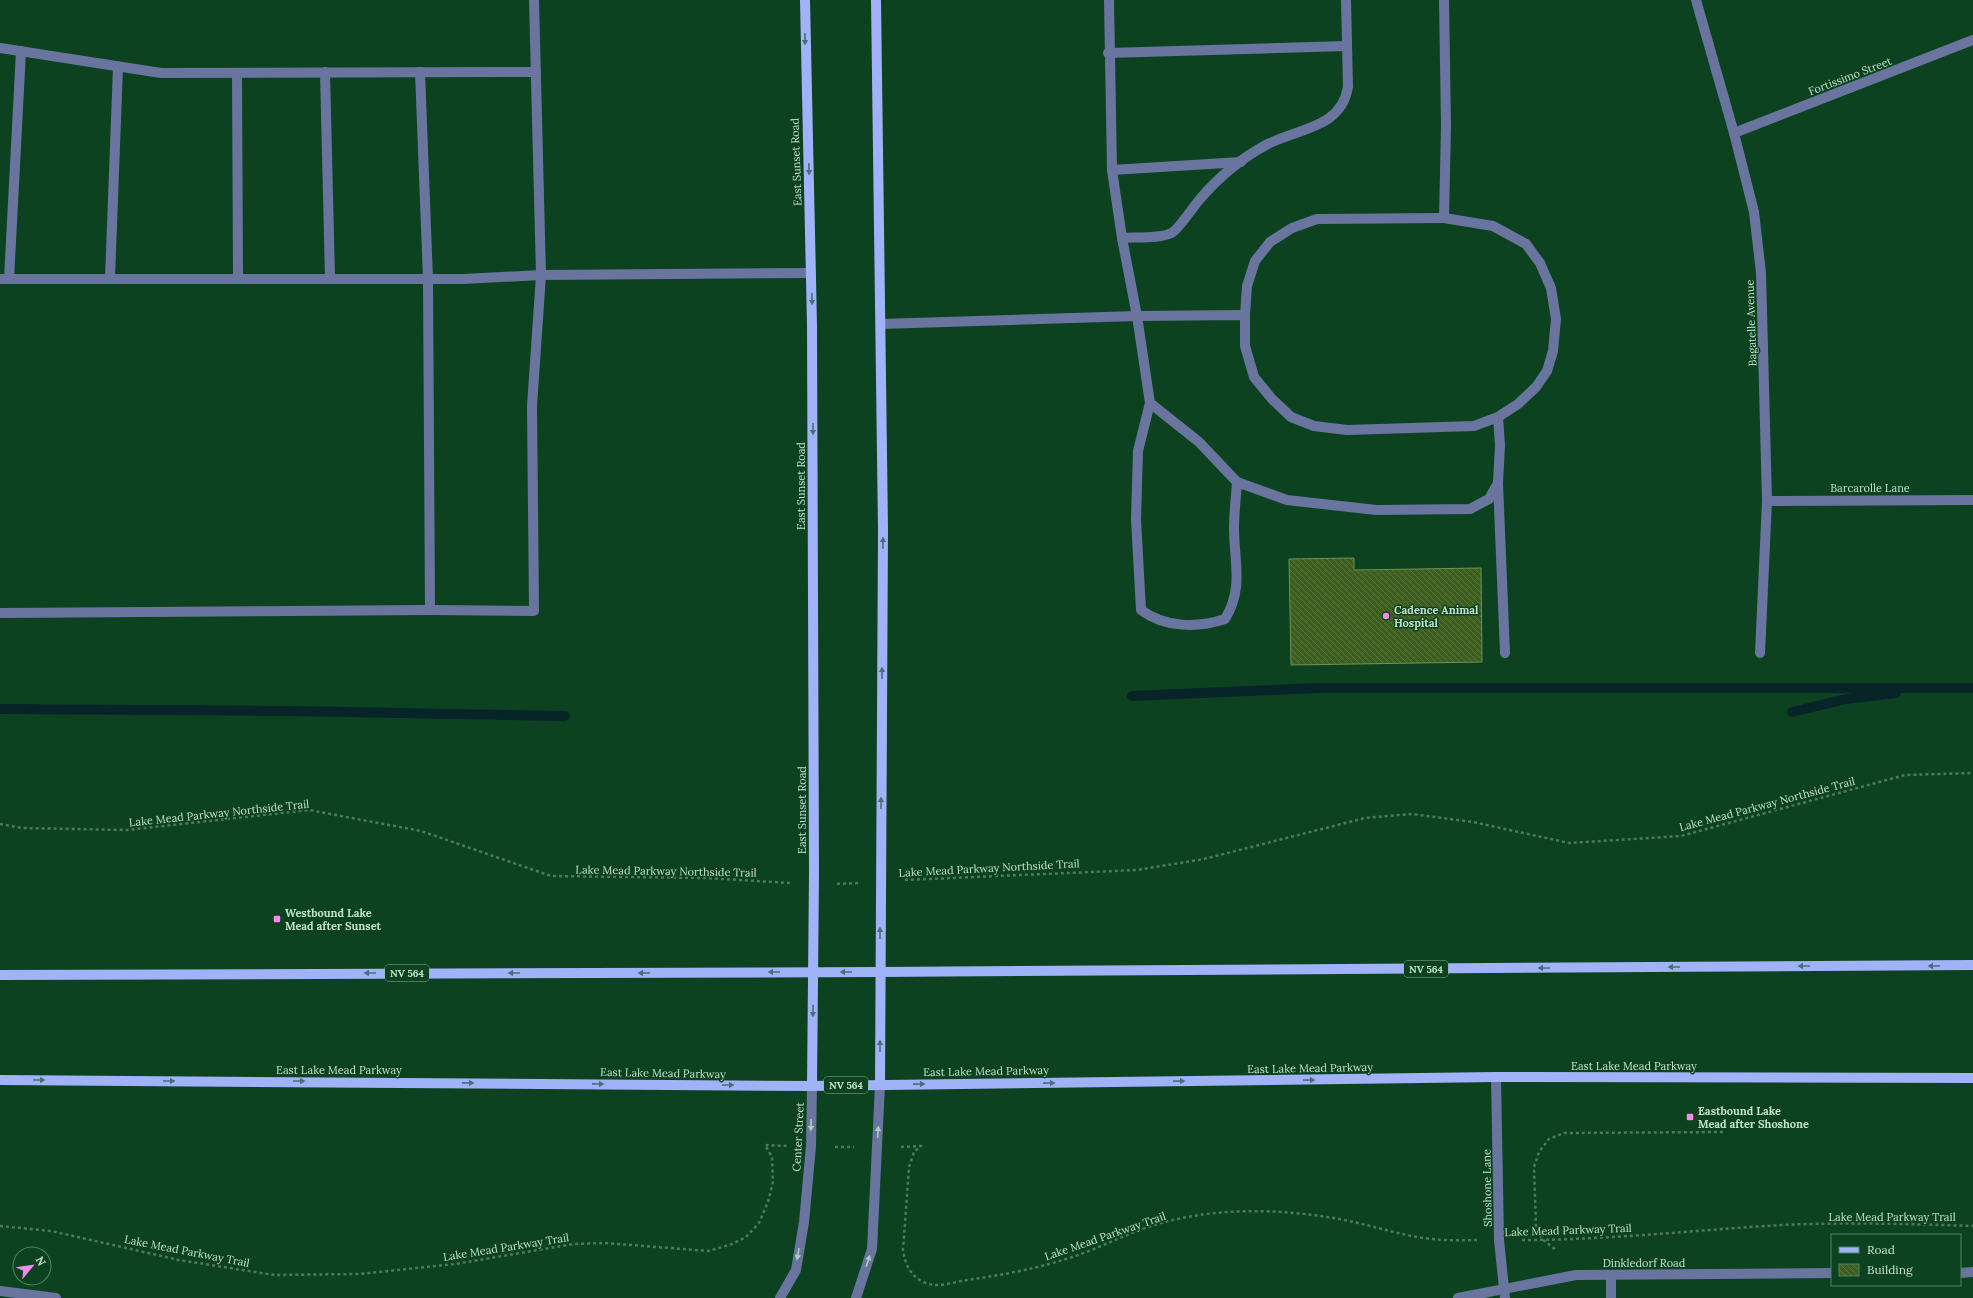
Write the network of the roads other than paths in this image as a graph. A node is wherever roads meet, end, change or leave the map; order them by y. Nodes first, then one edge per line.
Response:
1 (534, 0) edge
2 (805, 0) edge
3 (876, 0) edge
4 (1109, 0) edge
5 (1346, 0) edge
6 (1444, 0) edge
7 (1696, 0) edge
8 (1973, 40) edge
9 (1346, 46) junction
10 (0, 48) edge
11 (21, 51) junction
12 (1108, 53) junction
13 (118, 67) junction
14 (325, 72) junction
15 (420, 72) junction
16 (536, 72) junction
17 (237, 73) junction
18 (1734, 133) junction
19 (1241, 162) junction
20 (1112, 170) junction
21 (1444, 218) junction
22 (1122, 238) junction
23 (811, 273) junction
24 (540, 275) junction
25 (110, 278) junction
26 (238, 278) junction
27 (330, 278) junction
28 (5, 279) edge
29 (428, 279) junction
30 (1245, 315) junction
31 (1137, 316) junction
32 (881, 324) junction
33 (1150, 403) junction
34 (1498, 417) junction
35 (1237, 482) junction
36 (1498, 483) junction
37 (1767, 500) junction
38 (1973, 500) edge
39 (430, 610) junction
40 (0, 613) edge
41 (1505, 653) dead end
42 (1760, 653) dead end
43 (1973, 966) edge
44 (813, 972) junction
45 (879, 972) junction
46 (0, 975) edge
47 (1496, 1077) junction
48 (1973, 1078) edge
49 (0, 1080) edge
50 (880, 1085) junction
51 (812, 1086) junction
52 (1961, 1272) edge
53 (1973, 1272) edge
54 (1831, 1273) edge
55 (1611, 1275) junction
56 (0, 1291) edge
57 (1505, 1293) edge
58 (56, 1298) edge
59 (780, 1298) edge
60 (856, 1298) edge
61 (1458, 1298) edge
62 (1611, 1298) edge

1 - 16 street
2 -> 23 main road, East Sunset Road
3 - 32 main road
4 - 12 street
5 - 9 street
6 - 21 street
7 - 18 street, Bagatelle Avenue
8 - 18 street, Fortissimo Street
9 - 12 street
9 - 19 street
10 - 11 street
11 - 13 street
11 - 28 street
12 - 20 street
13 - 17 street
13 - 25 street
14 - 15 street
14 - 17 street
14 - 27 street
15 - 16 street
15 - 29 street
16 - 24 street
17 - 26 street
18 - 37 street, Bagatelle Avenue
19 - 20 street
19 - 22 street
20 - 22 street
21 - 30 street
21 - 34 street
22 - 31 street
23 - 24 street
23 -> 44 main road, East Sunset Road
24 - 29 street
24 - 39 street
25 - 26 street
25 - 28 street
26 - 27 street
27 - 29 street
29 - 39 street
30 - 31 street
30 - 34 street
31 - 32 street
31 - 33 street
45 -> 32 main road
33 - 35 street
33 - 35 street
34 - 36 street
35 - 36 street
36 - 41 street
37 - 38 street, Barcarolle Lane
37 - 42 street, Bagatelle Avenue
39 - 40 street
43 -> 45 main road, NV 564
45 -> 44 main road, NV 564
44 -> 46 main road, NV 564
44 -> 51 main road, Center Street
50 -> 45 main road
47 - 48 main road, East Lake Mead Parkway / NV 564
50 -> 47 main road, East Lake Mead Parkway / NV 564
47 - 57 street, Shoshone Lane
49 -> 51 main road, East Lake Mead Parkway / NV 564
50 - 51 main road, East Lake Mead Parkway / NV 564
60 -> 50 street
51 -> 59 street, Center Street
52 - 53 street
54 - 55 street, Dinkledorf Road
55 - 57 street, Dinkledorf Road
55 - 62 street
56 - 58 street
57 - 61 street, Dinkledorf Road

